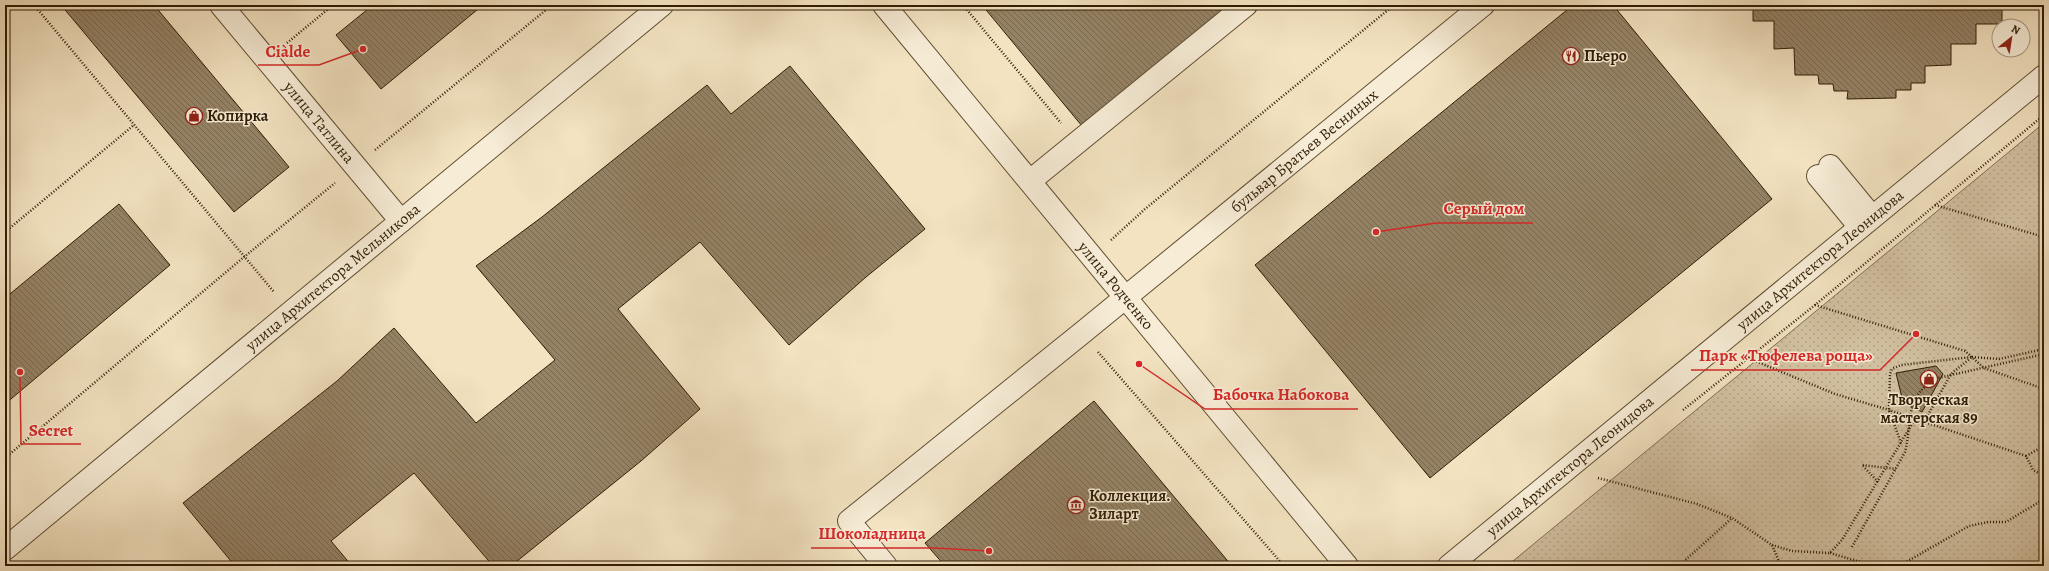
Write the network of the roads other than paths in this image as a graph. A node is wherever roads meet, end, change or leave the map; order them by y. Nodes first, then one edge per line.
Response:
1 (221, 5) edge
2 (662, 5) edge
3 (884, 5) edge
4 (1246, 5) edge
5 (1483, 5) edge
6 (2044, 76) edge
7 (1824, 171) dead end
8 (1030, 181) junction
9 (401, 222) junction
10 (1866, 222) junction
11 (1125, 297) junction
12 (8, 540) edge
13 (886, 566) edge
14 (1347, 566) edge
15 (1449, 566) edge

1 - 9 street, улица Татлина
2 - 9 street, улица Архитектора Мельникова
3 - 8 street, улица Родченко
4 - 8 street
5 - 11 street, бульвар Братьев Весниных
6 - 10 street, улица Архитектора Леонидова
7 - 10 street
8 - 11 street, улица Родченко
9 - 12 street, улица Архитектора Мельникова
10 - 15 street, улица Архитектора Леонидова
11 - 13 street, бульвар Братьев Весниных
11 - 14 street, улица Родченко

